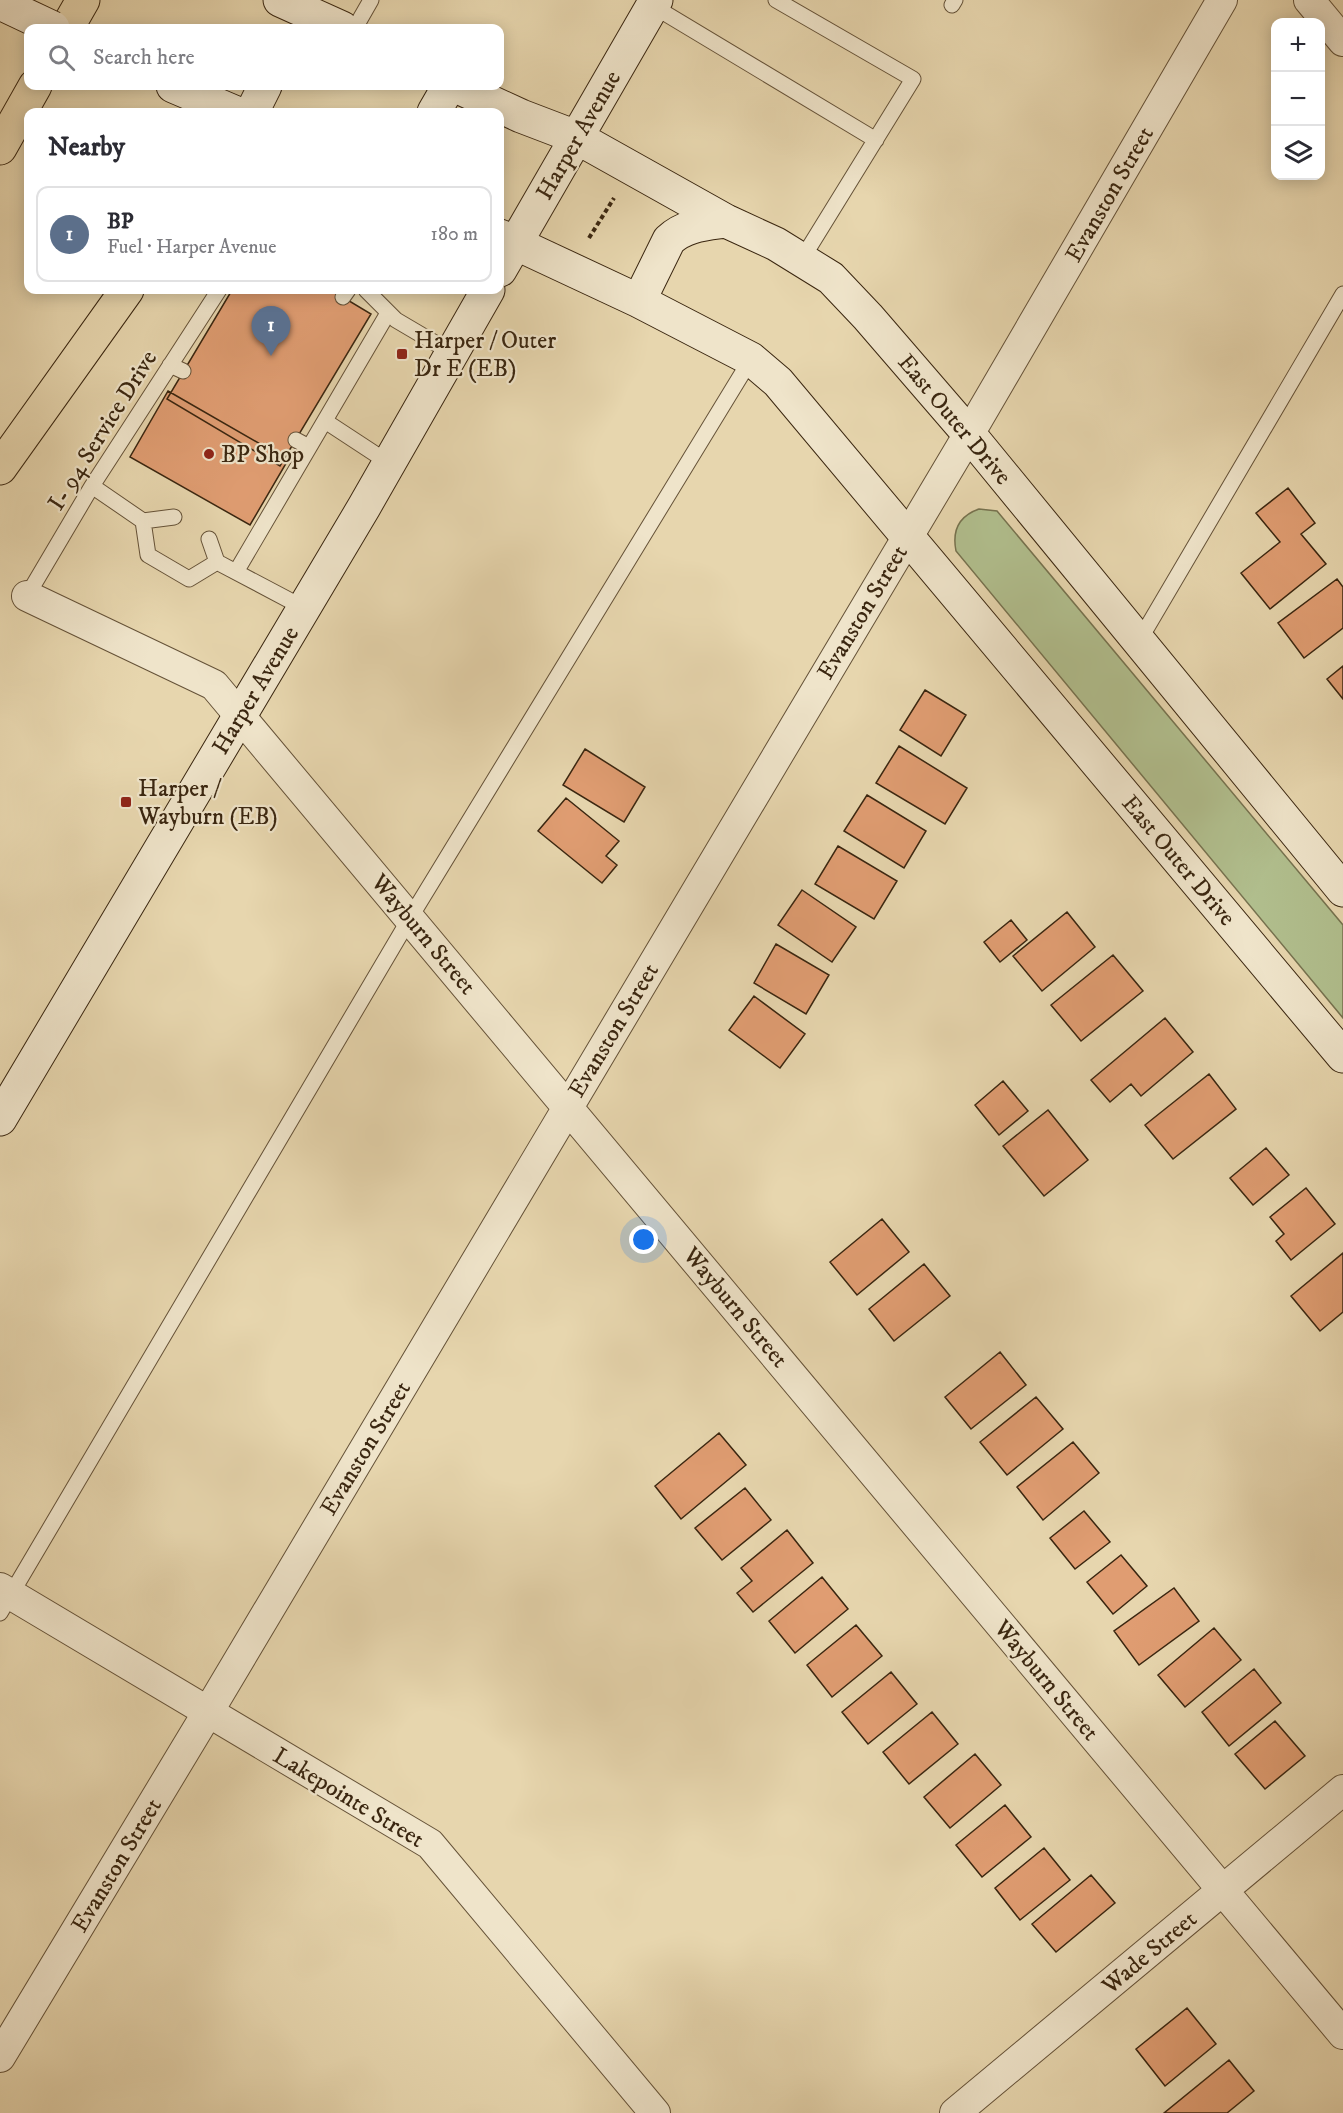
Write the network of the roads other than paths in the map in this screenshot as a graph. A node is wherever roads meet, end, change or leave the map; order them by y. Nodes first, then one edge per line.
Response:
1 (9, 0) edge
2 (83, 0) edge
3 (370, 0) edge
4 (776, 0) edge
5 (1222, 0) edge
6 (1309, 0) edge
7 (0, 3) edge
8 (654, 3) edge
9 (295, 9) edge
10 (0, 16) edge
11 (45, 24) edge
12 (69, 24) edge
13 (332, 24) edge
14 (357, 24) edge
15 (1343, 41) edge
16 (33, 90) edge
17 (263, 90) edge
18 (447, 90) edge
19 (465, 90) edge
20 (185, 91) edge
21 (225, 108) edge
22 (254, 108) edge
23 (436, 108) edge
24 (504, 108) edge
25 (504, 108) edge
26 (576, 137) junction
27 (876, 140) junction
28 (0, 148) edge
29 (726, 221) junction
30 (505, 249) edge
31 (802, 259) junction
32 (124, 294) edge
33 (217, 294) edge
34 (370, 294) edge
35 (486, 294) edge
36 (1343, 294) edge
37 (639, 302) junction
38 (388, 313) junction
39 (452, 353) junction
40 (751, 358) junction
41 (325, 421) junction
42 (969, 434) junction
43 (389, 462) junction
44 (0, 468) edge
45 (92, 486) junction
46 (174, 517) dead end
47 (143, 520) junction
48 (907, 536) junction
49 (209, 539) dead end
50 (217, 562) junction
51 (236, 572) junction
52 (27, 596) joint
53 (304, 608) junction
54 (1139, 641) junction
55 (241, 715) junction
56 (1343, 890) edge
57 (410, 918) junction
58 (1343, 1056) edge
59 (567, 1106) junction
60 (0, 1119) edge
61 (4, 1598) edge
62 (208, 1712) junction
63 (1343, 1790) edge
64 (1223, 1890) junction
65 (1343, 2034) edge
66 (0, 2057) edge
67 (655, 2113) edge
68 (955, 2113) edge

1 - 10 highway
2 - 12 highway
3 - 14 lane
4 - 27 lane
5 - 42 street, Evanston Street
6 - 15 street
7 - 11 street, bridge
8 - 26 street, Harper Avenue
8 - 27 lane
9 - 13 street
16 - 28 highway
17 - 22 street
18 - 23 street
19 - 25 street, East Outer Drive
20 - 21 street
24 - 26 street, East Outer Drive
26 - 29 street, East Outer Drive
26 - 30 street, Harper Avenue
27 - 31 lane
29 - 31 street, East Outer Drive
29 - 37 street
30 - 37 street, East Outer Drive
31 - 42 street, East Outer Drive
32 - 44 highway
33 - 45 lane, I- 94 Service Drive
34 - 38 lane
35 - 39 street, Harper Avenue
36 - 54 lane
37 - 40 street, East Outer Drive
38 - 39 lane
38 - 41 lane
39 - 43 street, Harper Avenue
40 - 48 street, East Outer Drive
40 - 57 lane
41 - 43 lane
41 - 51 lane
42 - 48 street, Evanston Street
42 - 54 street, East Outer Drive
43 - 53 street, Harper Avenue
45 - 47 lane
45 - 52 lane, I- 94 Service Drive
46 - 47 lane
47 - 50 lane
48 - 58 street, East Outer Drive
48 - 59 street, Evanston Street
49 - 50 lane
50 - 51 lane
51 - 53 lane
52 - 55 street, Wayburn Street
53 - 55 street, Harper Avenue
54 - 56 street, East Outer Drive
55 - 57 street, Wayburn Street
55 - 60 street, Harper Avenue
57 - 59 street, Wayburn Street
57 - 61 lane
59 - 62 street, Evanston Street
59 - 64 street, Wayburn Street
61 - 62 street, Lakepointe Street
62 - 66 street, Evanston Street
62 - 67 street, Lakepointe Street
63 - 64 street, Wade Street
64 - 65 street, Wayburn Street
64 - 68 street, Wade Street

